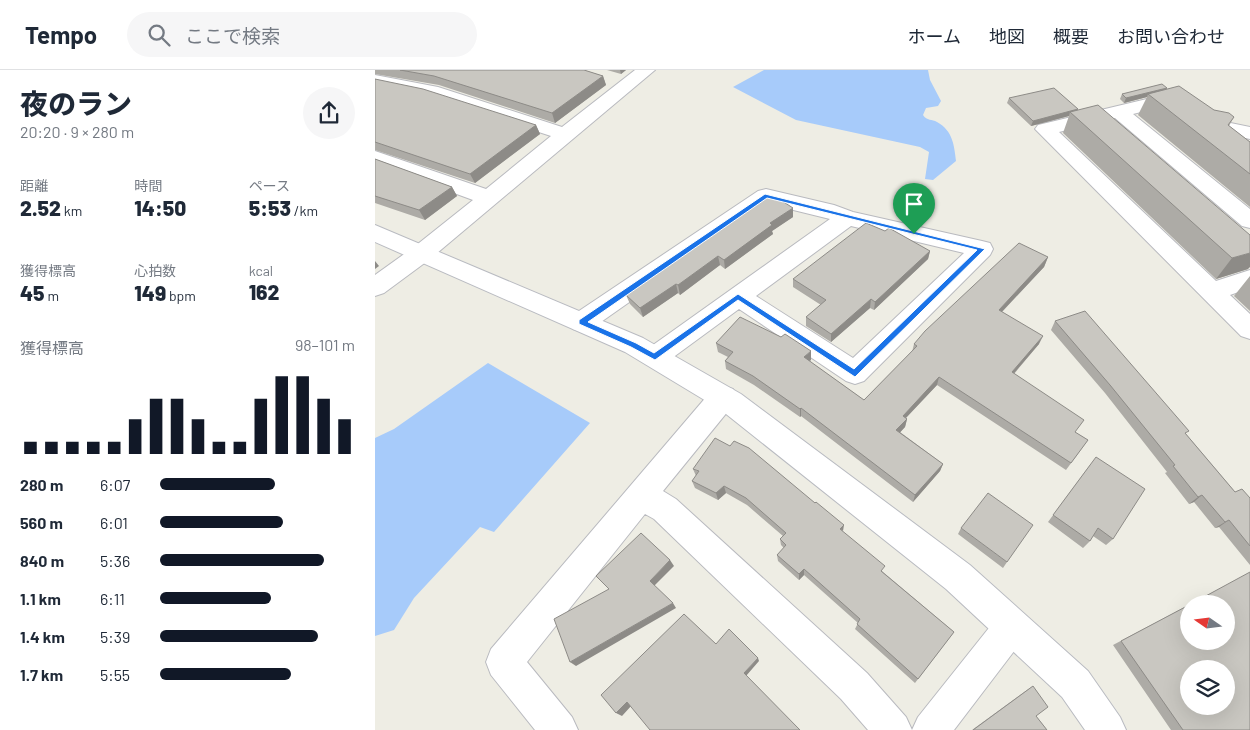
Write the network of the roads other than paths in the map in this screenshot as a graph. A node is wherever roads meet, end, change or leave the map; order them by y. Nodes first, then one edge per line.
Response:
1 (646, 70) edge
2 (375, 80) edge
3 (1118, 111) junction
4 (1250, 133) edge
5 (566, 136) junction
6 (375, 157) edge
7 (489, 198) junction
8 (847, 218) junction
9 (1250, 221) edge
10 (375, 233) edge
11 (422, 253) junction
12 (1250, 279) edge
13 (375, 287) edge
14 (1212, 292) junction
15 (738, 296) junction
16 (582, 322) junction
17 (1250, 329) edge
18 (655, 357) junction
19 (723, 397) junction
20 (642, 495) junction
21 (1012, 626) junction
22 (559, 730) edge
23 (893, 730) edge
24 (931, 730) edge
25 (1107, 730) edge

1 - 5 street
2 - 5 street
3 - 4 street
3 - 9 street
3 - 14 street
5 - 7 street
6 - 7 street
7 - 11 street
8 - 15 street
8 - 15 street
8 - 16 street
10 - 11 street
11 - 13 street
11 - 16 street
12 - 14 street
14 - 17 street
15 - 18 street
16 - 18 street
18 - 19 street
19 - 20 street
19 - 21 street
20 - 22 street
20 - 23 street
21 - 24 street
21 - 25 street

